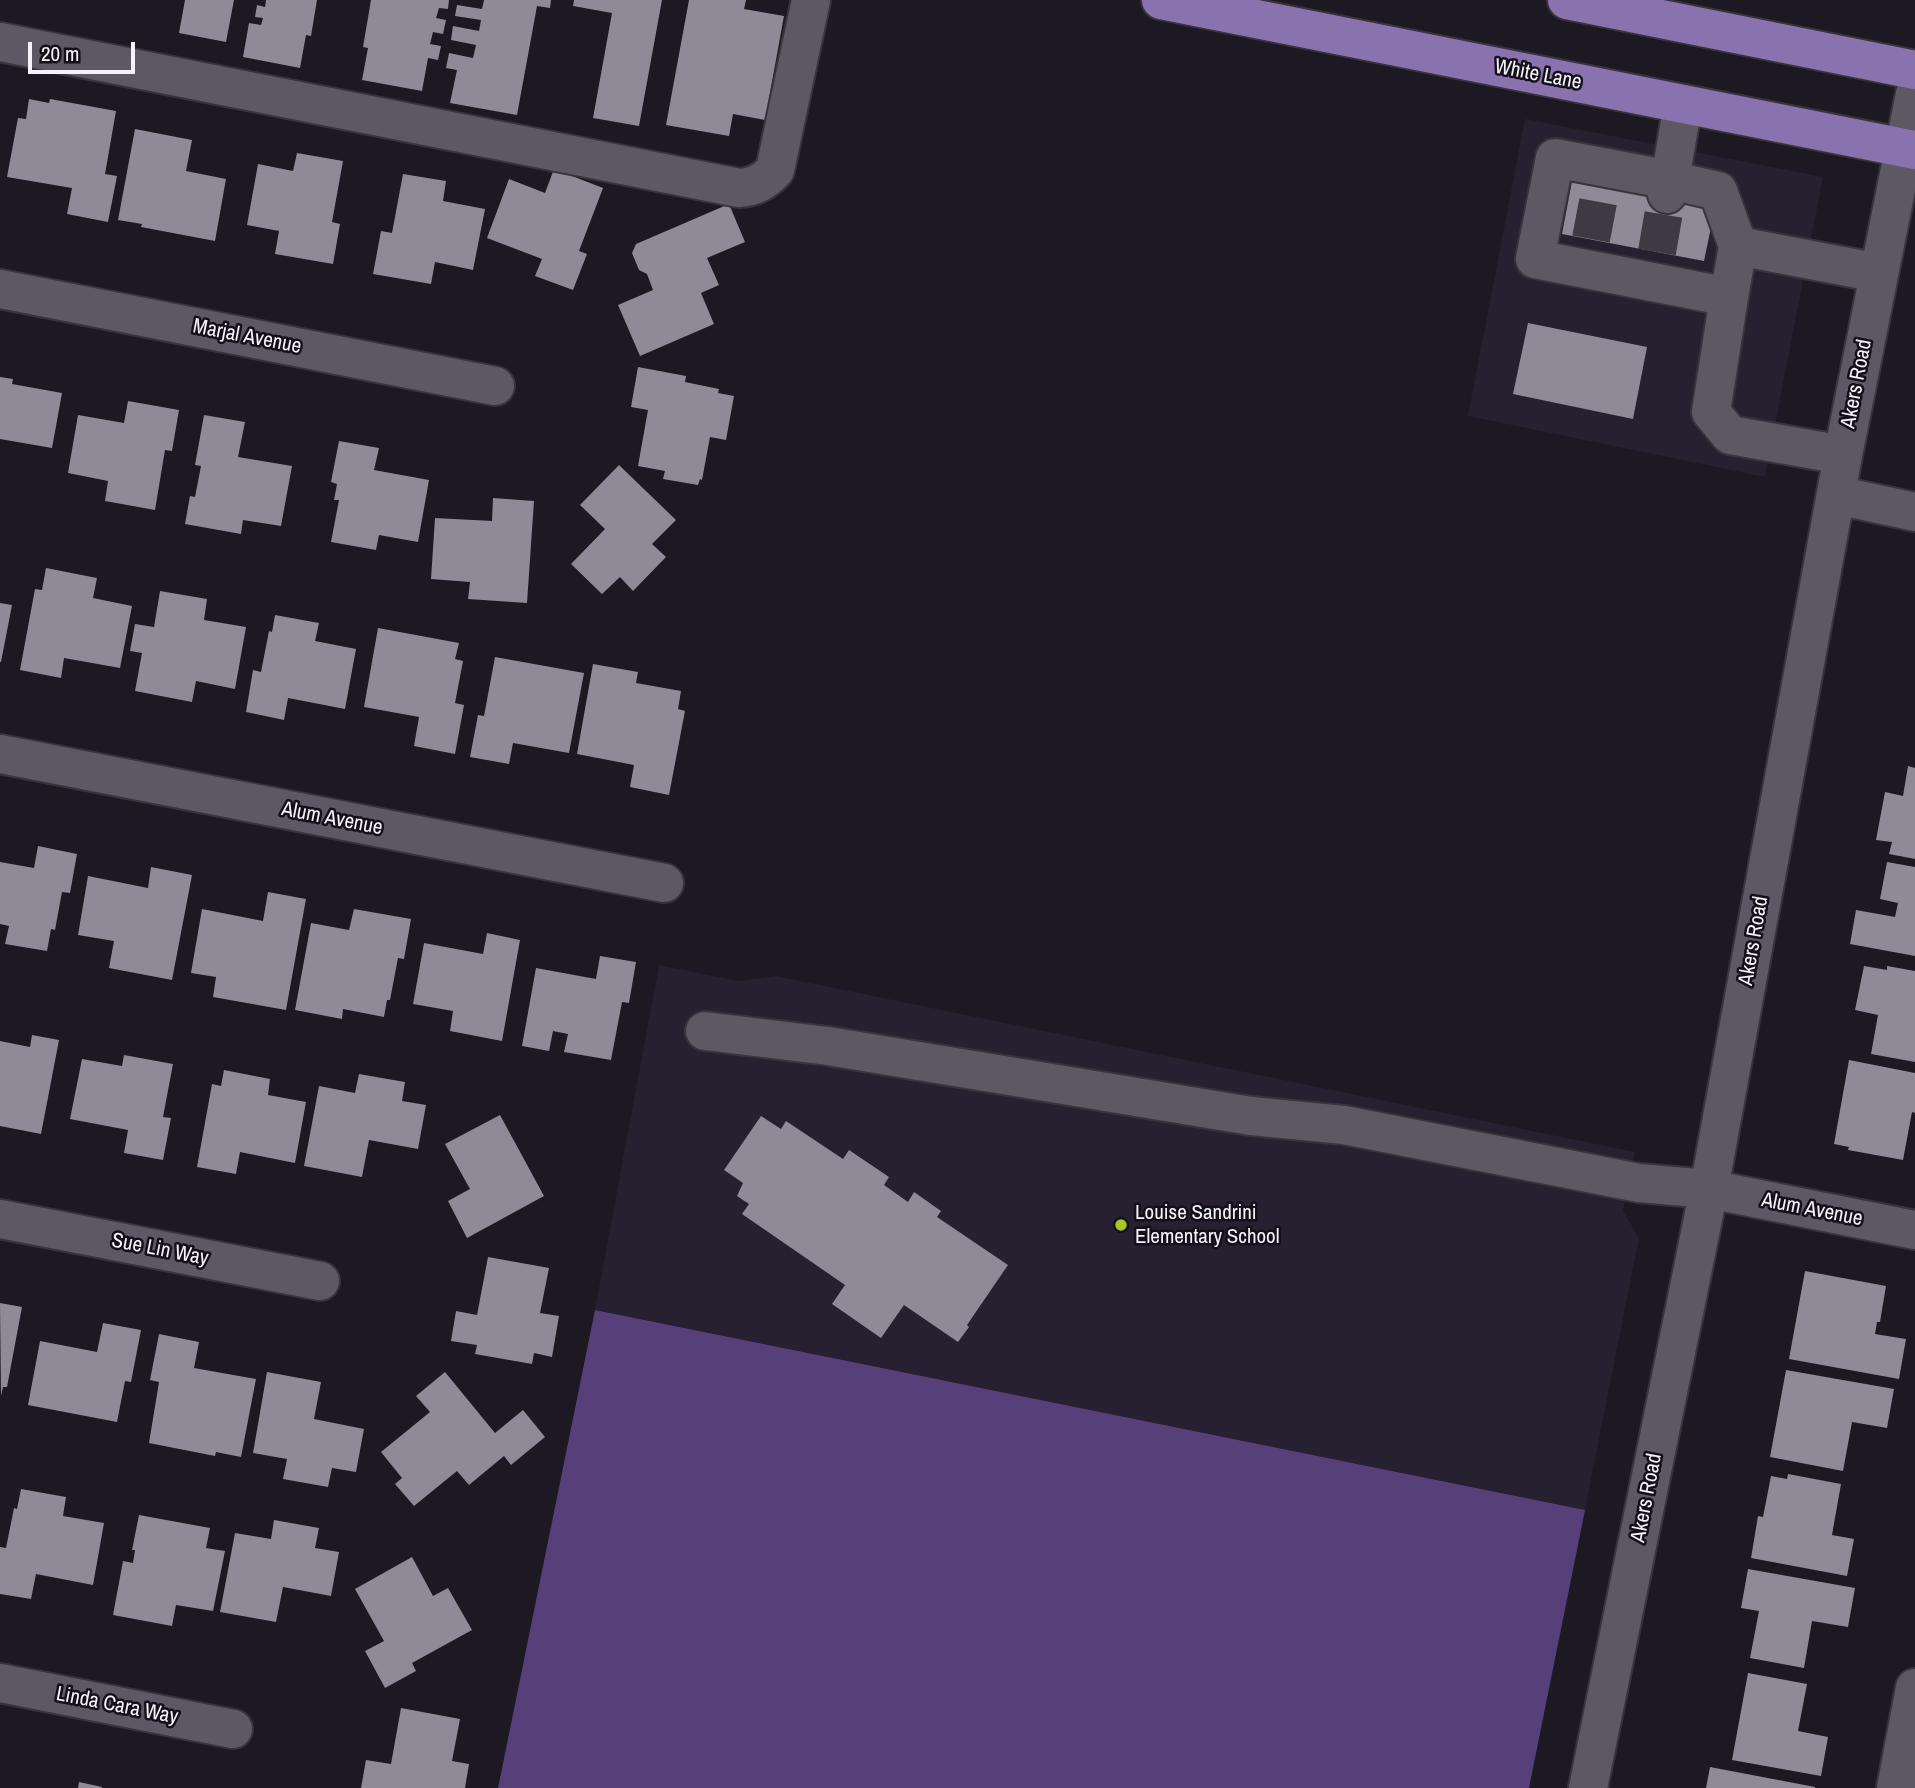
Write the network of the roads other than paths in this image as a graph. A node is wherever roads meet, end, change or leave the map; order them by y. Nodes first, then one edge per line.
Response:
1 (811, 0) edge
2 (1161, 0) edge
3 (1567, 0) edge
4 (0, 42) edge
5 (1915, 70) edge
6 (1915, 94) edge
7 (1683, 104) junction
8 (1910, 149) edge
9 (1669, 187) junction
10 (1738, 246) junction
11 (1879, 273) junction
12 (0, 289) edge
13 (1729, 297) junction
14 (495, 386) dead end
15 (1843, 456) junction
16 (1836, 495) junction
17 (1915, 512) edge
18 (0, 754) edge
19 (664, 883) dead end
20 (705, 1031) dead end
21 (1709, 1189) junction
22 (0, 1219) edge
23 (1915, 1230) edge
24 (320, 1281) dead end
25 (0, 1684) edge
26 (1915, 1688) edge
27 (233, 1729) dead end
28 (1588, 1788) edge
29 (1896, 1788) edge

1 - 4 street
2 - 7 main road, White Lane
3 - 5 main road
6 - 8 street, Akers Road
7 - 8 main road, White Lane
7 - 9 street
8 - 11 street, Akers Road
9 - 10 street
9 - 13 street
10 - 11 street
10 - 13 street
11 - 15 street, Akers Road
12 - 14 street, Marjal Avenue
13 - 15 street
15 - 16 street, Akers Road
16 - 17 street
16 - 21 street, Akers Road
18 - 19 street, Alum Avenue
20 - 21 street, Alum Avenue
21 - 23 street, Alum Avenue
21 - 28 street, Akers Road
22 - 24 street, Sue Lin Way
25 - 27 street, Linda Cara Way
26 - 29 street

